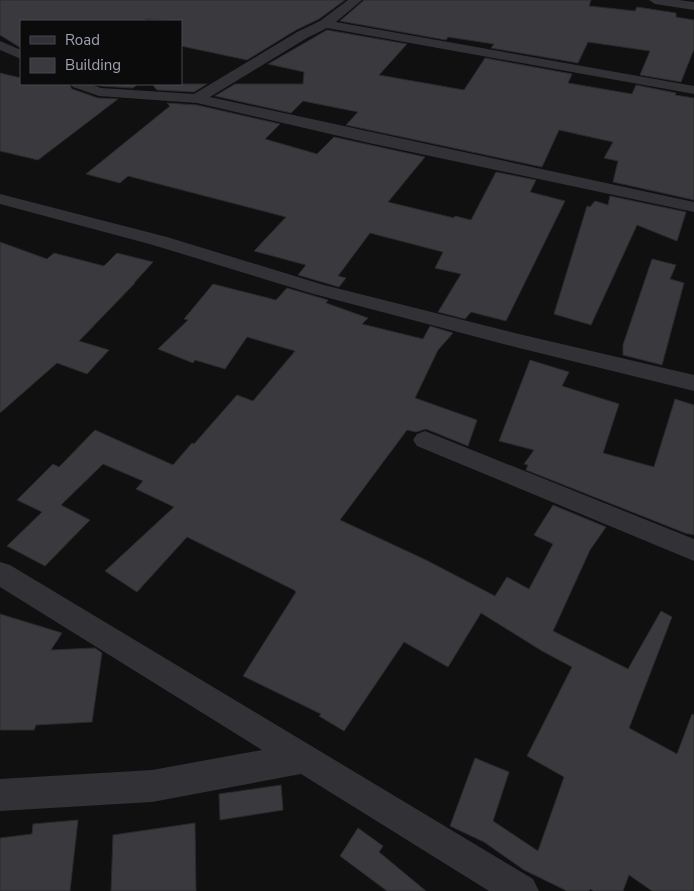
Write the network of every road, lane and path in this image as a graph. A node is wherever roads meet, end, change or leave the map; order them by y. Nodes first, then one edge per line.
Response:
1 (356, 0) edge
2 (654, 0) edge
3 (694, 6) edge
4 (325, 24) junction
5 (0, 45) edge
6 (20, 55) edge
7 (81, 85) edge
8 (694, 90) edge
9 (197, 98) junction
10 (0, 199) edge
11 (694, 207) edge
12 (694, 382) edge
13 (425, 440) dead end
14 (694, 550) edge
15 (0, 573) edge
16 (305, 758) junction
17 (0, 795) edge
18 (521, 891) edge

1 - 4 street
2 - 3 street
4 - 8 street
4 - 9 street
5 - 6 street
7 - 9 street
9 - 11 street
10 - 12 street
13 - 14 street
15 - 16 street
16 - 17 street
16 - 18 street

